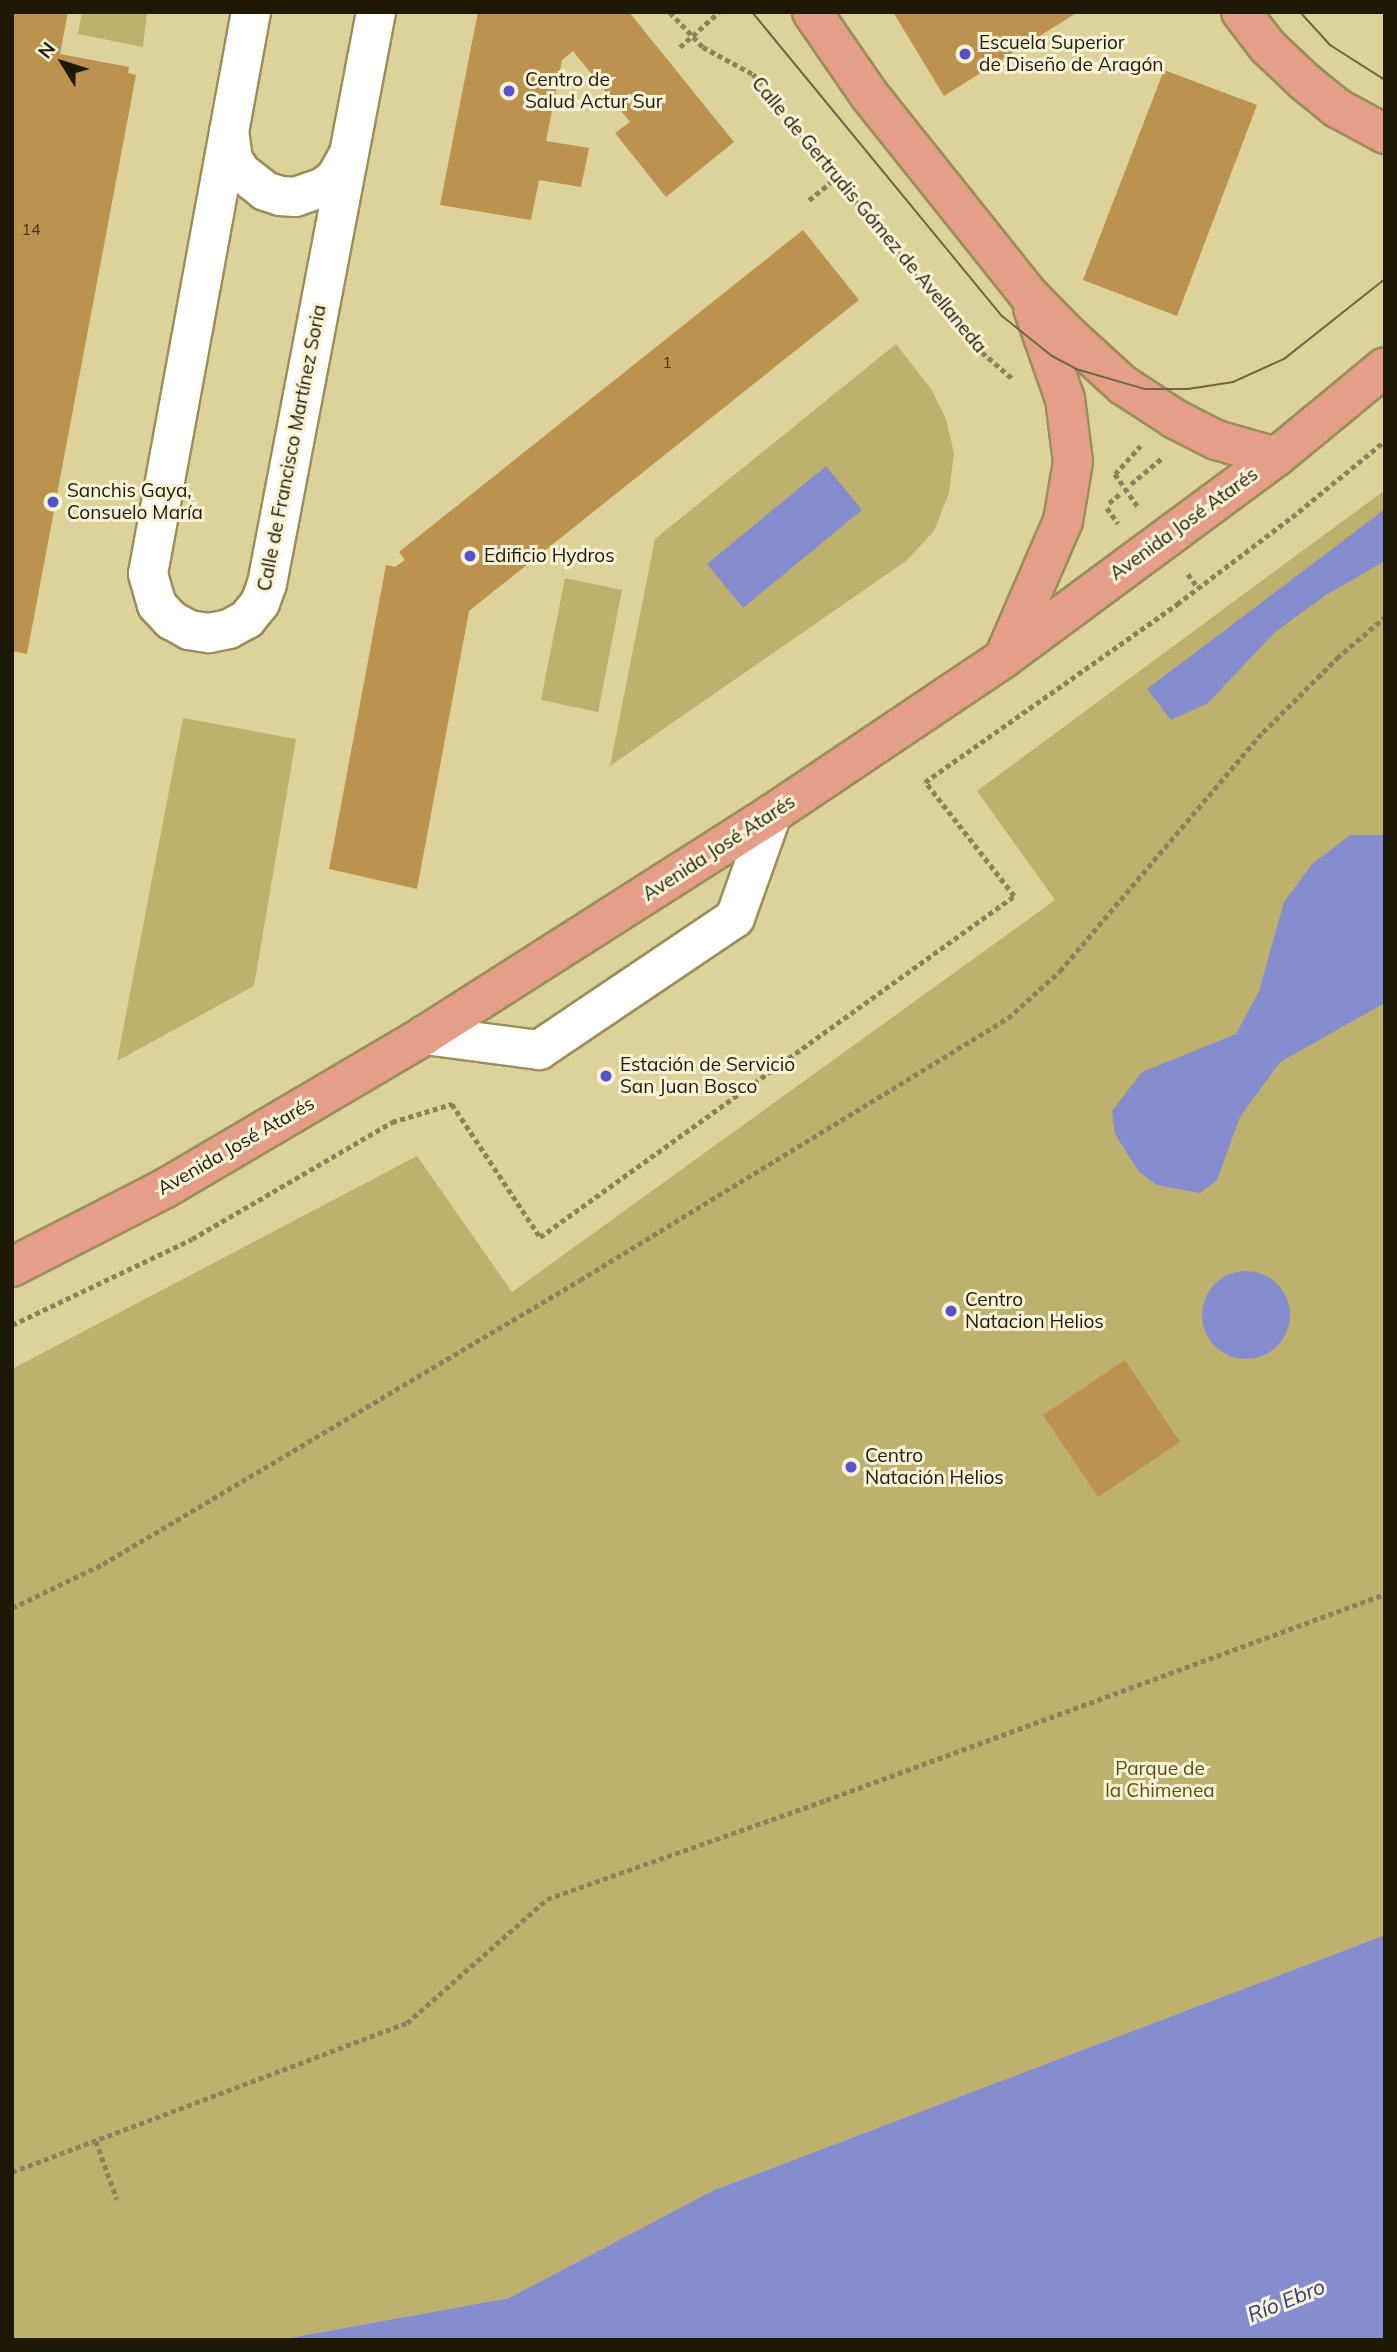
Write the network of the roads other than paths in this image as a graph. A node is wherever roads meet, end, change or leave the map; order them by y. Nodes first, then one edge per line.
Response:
1 (251, 12) edge
2 (376, 12) edge
3 (812, 12) edge
4 (1241, 12) edge
5 (229, 129) junction
6 (1385, 134) edge
7 (351, 150) junction
8 (208, 241) junction
9 (330, 260) junction
10 (1027, 293) junction
11 (1385, 367) edge
12 (1276, 457) junction
13 (1004, 658) junction
14 (772, 814) junction
15 (425, 1035) junction
16 (12, 1267) edge

1 - 5 lane, Calle de Francisco Martínez Soria
2 - 7 lane, Calle de Francisco Martínez Soria
3 - 10 main road
4 - 6 main road
5 - 7 lane, Calle de Francisco Martínez Soria
5 - 8 lane, Calle de Francisco Martínez Soria
7 - 9 lane, Calle de Francisco Martínez Soria
8 - 9 lane, Calle de Francisco Martínez Soria
8 - 9 lane, Calle de Francisco Martínez Soria
10 - 12 main road
10 - 13 main road
11 - 12 main road, Avenida José Atarés
12 - 13 main road, Avenida José Atarés
13 - 14 main road, Avenida José Atarés
14 - 15 main road, Avenida José Atarés
14 - 15 lane
15 - 16 main road, Avenida José Atarés

